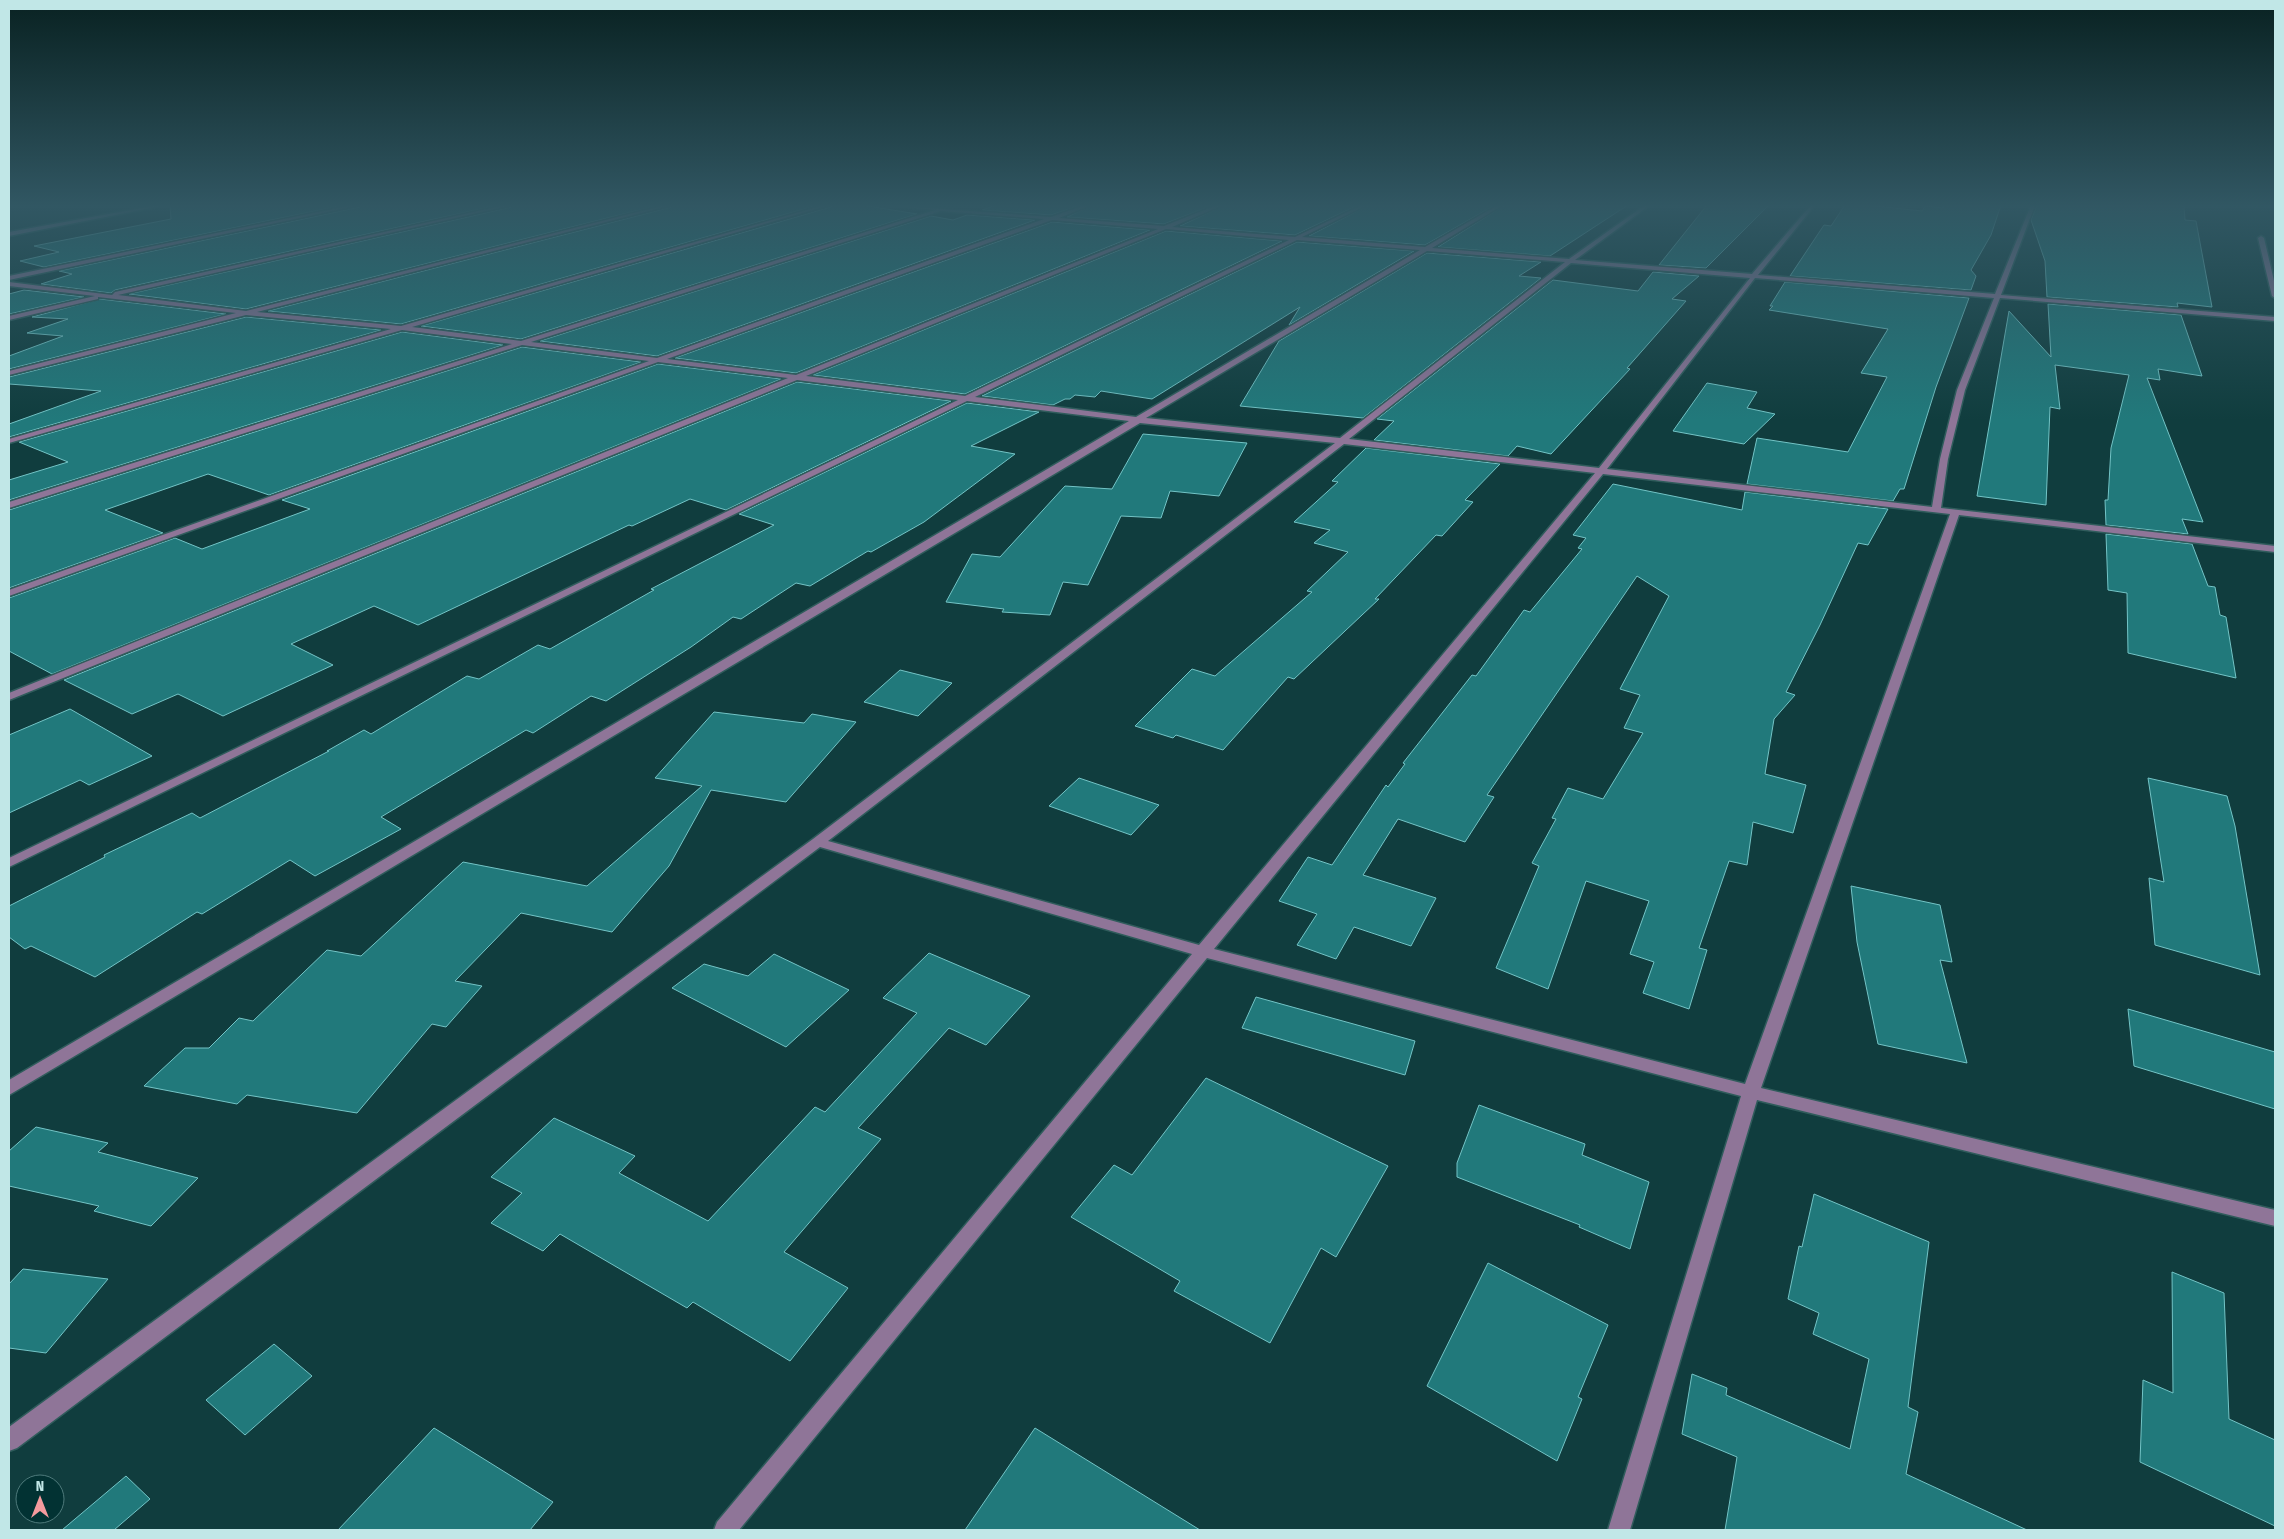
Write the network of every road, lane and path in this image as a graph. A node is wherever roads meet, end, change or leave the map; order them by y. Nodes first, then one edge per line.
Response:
1 (191, 277) edge
2 (390, 277) edge
3 (580, 277) edge
4 (730, 277) edge
5 (889, 277) edge
6 (1043, 277) edge
7 (1215, 277) edge
8 (1378, 277) edge
9 (1550, 277) edge
10 (1753, 277) edge
11 (1764, 277) edge
12 (2005, 277) edge
13 (2270, 277) edge
14 (9, 284) edge
15 (106, 296) junction
16 (1998, 296) junction
17 (2275, 296) edge
18 (249, 313) junction
19 (9, 318) edge
20 (2275, 319) edge
21 (403, 328) junction
22 (518, 344) junction
23 (655, 361) junction
24 (9, 373) edge
25 (797, 376) junction
26 (966, 397) junction
27 (1138, 420) junction
28 (9, 441) edge
29 (1342, 441) junction
30 (1601, 471) junction
31 (9, 505) edge
32 (1936, 511) junction
33 (1955, 513) junction
34 (2275, 549) edge
35 (9, 593) edge
36 (9, 697) edge
37 (818, 842) junction
38 (9, 863) edge
39 (1204, 952) junction
40 (9, 1088) edge
41 (1751, 1092) junction
42 (2275, 1218) edge
43 (9, 1440) edge
44 (725, 1530) edge
45 (1619, 1530) edge

1 - 15 street
2 - 18 street
3 - 21 street
4 - 22 street
5 - 23 street
6 - 25 street
7 - 26 street
8 - 27 street
9 - 29 street
10 - 30 street
11 - 16 street
12 - 16 street
13 - 17 street
14 - 15 street
15 - 18 street
15 - 19 street
16 - 20 street
16 - 32 street
18 - 21 street
18 - 24 street
21 - 22 street
21 - 28 street
22 - 23 street
22 - 31 street
23 - 25 street
23 - 35 street
25 - 26 street
25 - 36 street
26 - 27 street
26 - 38 street
27 - 29 street
27 - 40 street
29 - 30 street
29 - 37 street
30 - 32 street
30 - 39 street
32 - 33 street
33 - 34 street
33 - 41 street
37 - 39 street
37 - 43 street
39 - 41 street
39 - 44 street
41 - 42 street
41 - 45 street

